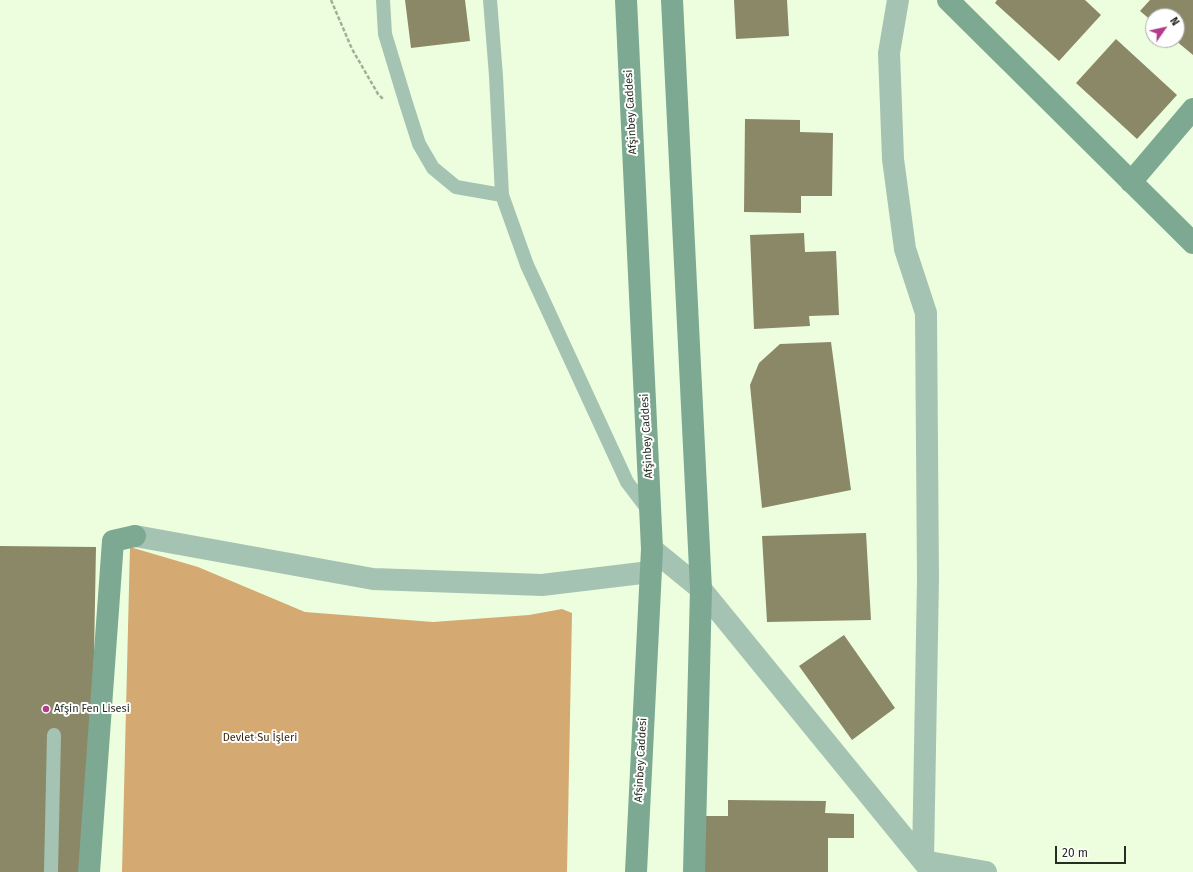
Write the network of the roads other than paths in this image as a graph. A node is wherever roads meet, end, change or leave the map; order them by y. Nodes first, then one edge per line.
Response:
1 (383, 0) edge
2 (490, 0) edge
3 (626, 0) edge
4 (672, 0) edge
5 (898, 0) edge
6 (948, 0) edge
7 (1193, 110) edge
8 (1132, 182) junction
9 (502, 196) junction
10 (1193, 243) edge
11 (650, 512) junction
12 (135, 536) joint
13 (652, 548) junction
14 (650, 572) junction
15 (701, 589) junction
16 (54, 735) dead end
17 (927, 866) edge
18 (50, 872) edge
19 (89, 872) edge
20 (636, 872) edge
21 (694, 872) edge
22 (986, 872) edge

1 - 9 lane
2 - 9 lane
3 - 11 main road, Afşinbey Caddesi
4 - 15 main road
5 - 17 street
6 - 8 main road
7 - 8 main road
8 - 10 main road
9 - 11 lane
11 - 13 main road, Afşinbey Caddesi
12 - 14 street
12 - 19 main road
13 - 14 main road, Afşinbey Caddesi
13 - 15 street
14 - 20 main road, Afşinbey Caddesi
15 - 17 street
15 - 21 main road
16 - 18 lane
17 - 22 street

